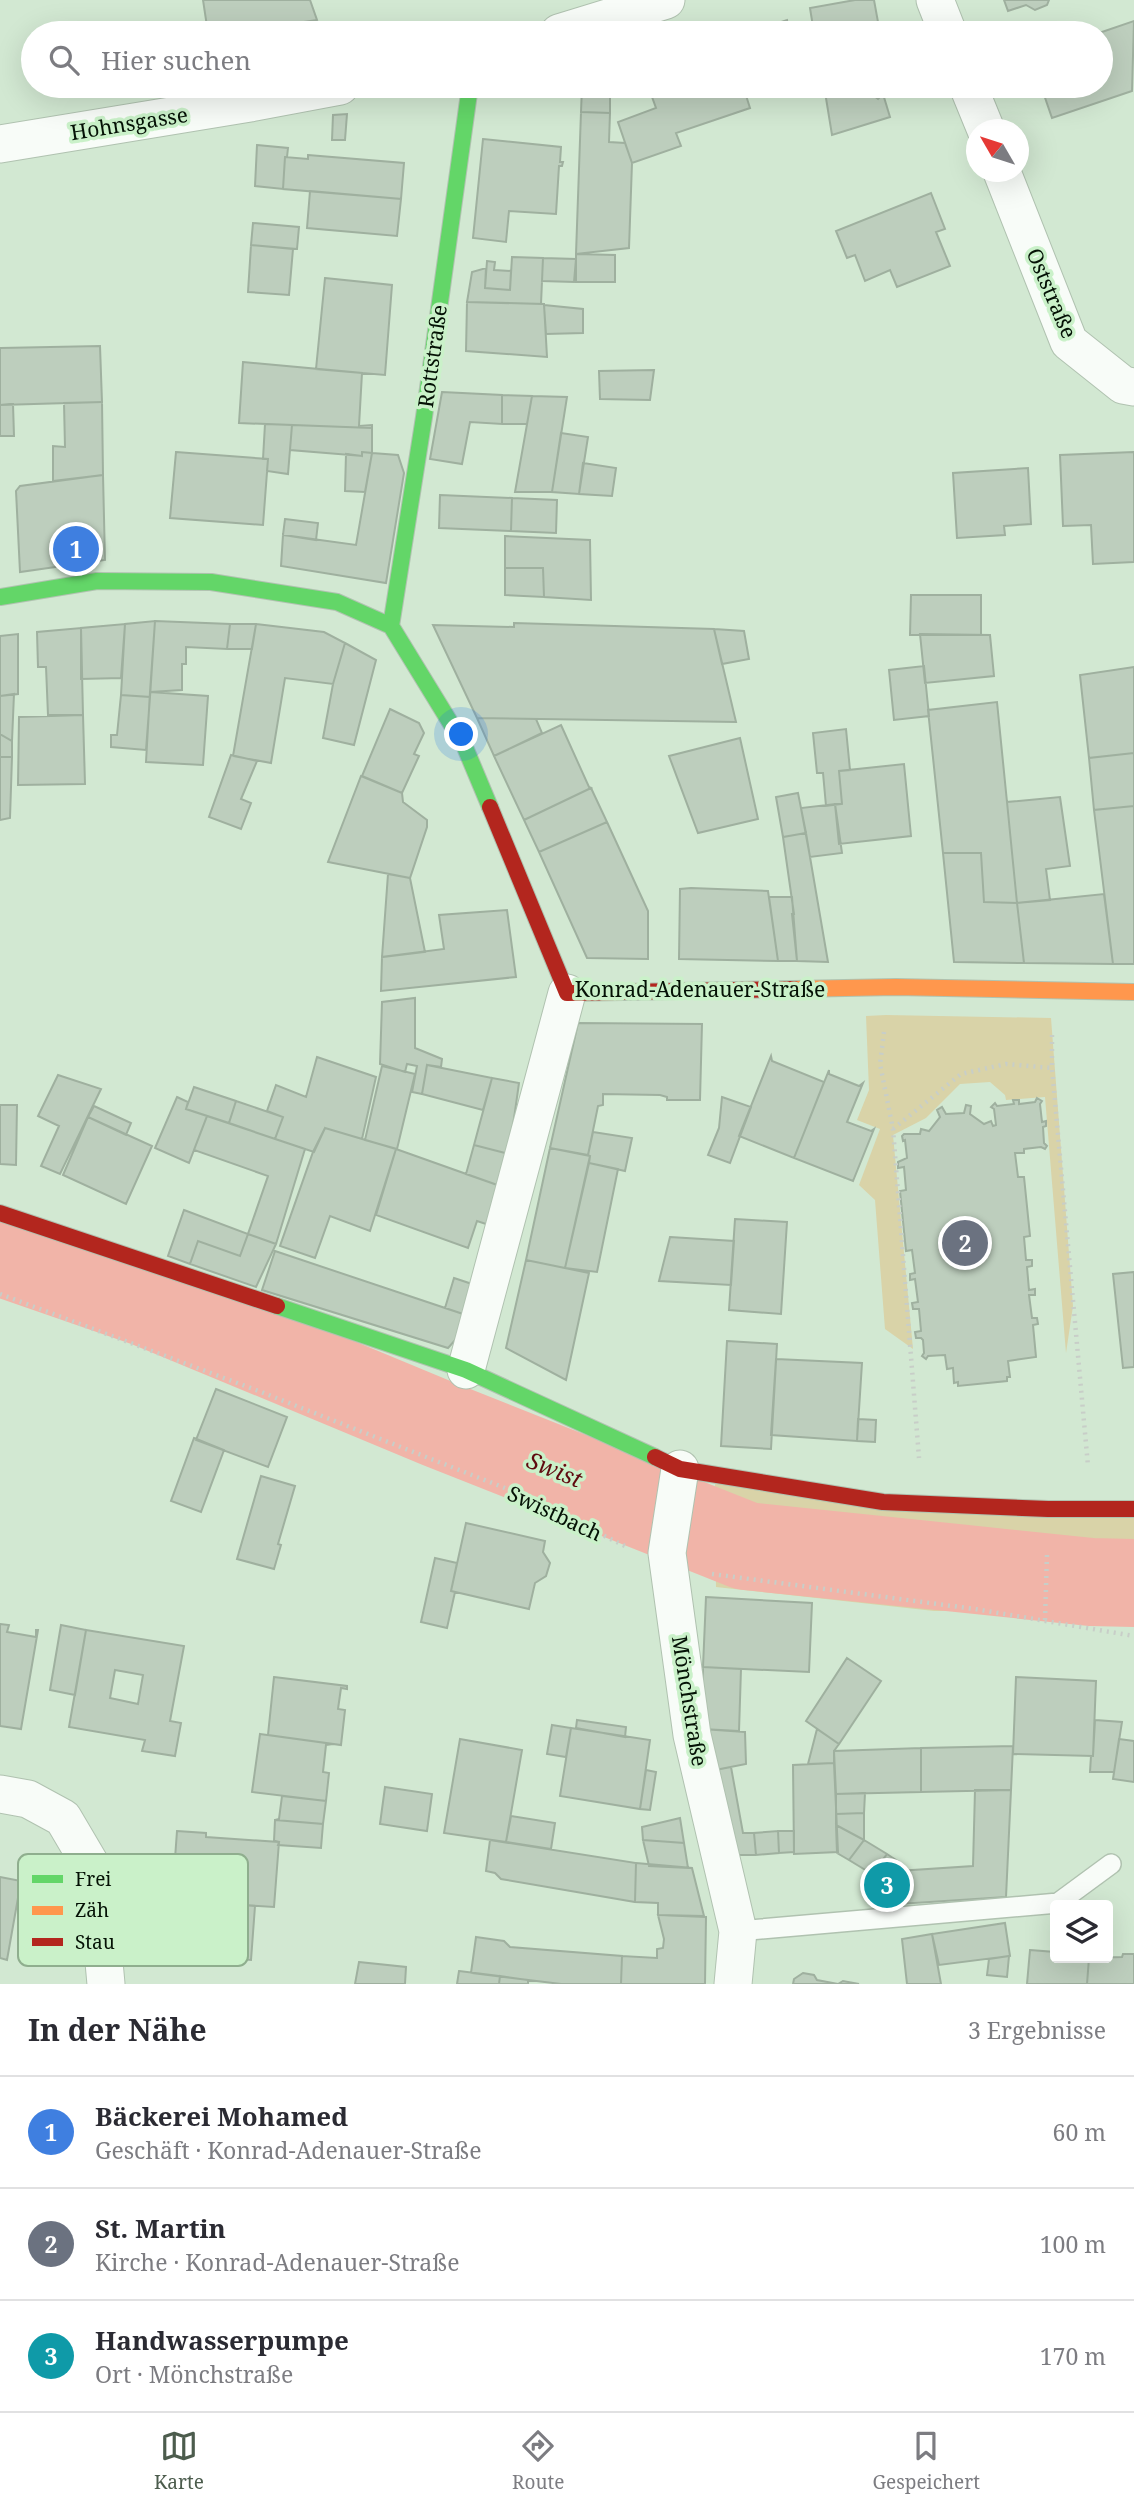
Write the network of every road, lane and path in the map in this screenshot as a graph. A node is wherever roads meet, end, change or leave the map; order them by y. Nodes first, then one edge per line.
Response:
1 (666, 0) edge
2 (935, 0) edge
3 (598, 21) edge
4 (943, 21) edge
5 (275, 98) edge
6 (468, 98) edge
7 (973, 98) edge
8 (982, 119) edge
9 (0, 144) edge
10 (1006, 182) edge
11 (1134, 387) edge
12 (0, 597) edge
13 (391, 626) junction
14 (896, 987) junction
15 (1049, 990) junction
16 (1134, 992) edge
17 (567, 993) junction
18 (1052, 1068) junction
19 (892, 1129) junction
20 (0, 1213) edge
21 (0, 1294) edge
22 (466, 1370) junction
23 (678, 1476) junction
24 (920, 1503) junction
25 (1091, 1508) junction
26 (1048, 1509) junction
27 (1134, 1509) edge
28 (669, 1561) junction
29 (1045, 1620) junction
30 (1134, 1636) edge
31 (0, 1794) edge
32 (84, 1854) edge
33 (1111, 1864) dead end
34 (738, 1931) junction
35 (104, 1966) edge
36 (106, 1984) edge
37 (733, 1984) edge

1 - 3 street
2 - 4 street
5 - 9 street, Hohnsgasse
6 - 13 street, Rottstraße
7 - 8 street
10 - 11 street, Oststraße
12 - 13 street
13 - 17 street, Konrad-Adenauer-Straße
14 - 15 street, Konrad-Adenauer-Straße
14 - 17 street, Konrad-Adenauer-Straße
14 - 19 path
15 - 16 street, Konrad-Adenauer-Straße
15 - 18 path
17 - 22 street
18 - 19 path
18 - 25 path
19 - 24 path
20 - 22 street
21 - 28 path, Swistbach
22 - 23 street
23 - 24 street
23 - 28 street, Mönchstraße
24 - 26 street
25 - 26 street
25 - 27 street
26 - 29 path
28 - 29 path, Swistbach
28 - 34 street, Mönchstraße
29 - 30 path, Swistbach
31 - 32 street
33 - 34 lane
34 - 37 street, Mönchstraße
35 - 36 street

